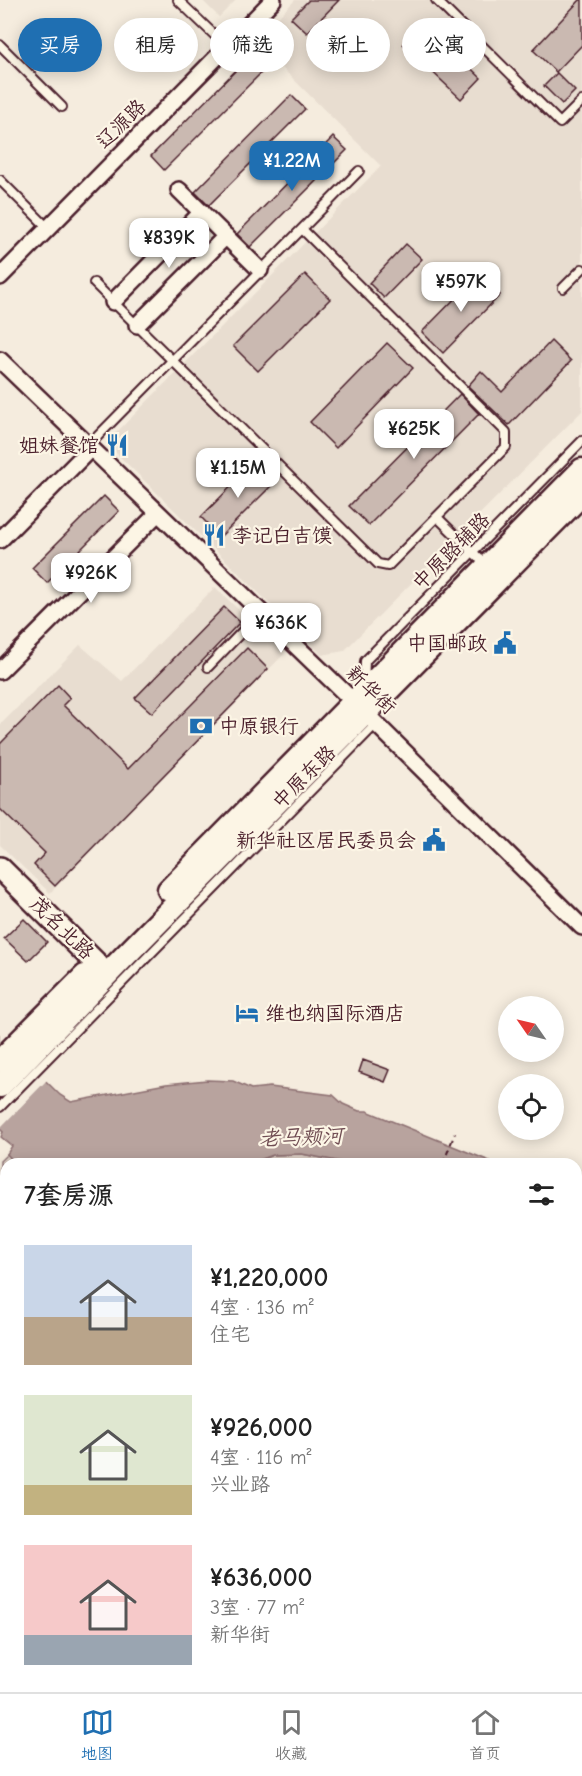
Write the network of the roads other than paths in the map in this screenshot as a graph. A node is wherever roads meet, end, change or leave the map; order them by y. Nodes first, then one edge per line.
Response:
1 (178, 0) edge
2 (273, 0) edge
3 (436, 0) edge
4 (255, 18) edge
5 (210, 31) edge
6 (0, 45) edge
7 (210, 64) edge
8 (582, 101) edge
9 (62, 107) dead end
10 (359, 171) dead end
11 (0, 180) edge
12 (179, 190) dead end
13 (202, 212) junction
14 (48, 228) junction
15 (302, 229) junction
16 (226, 236) junction
17 (582, 269) edge
18 (260, 270) junction
19 (0, 277) edge
20 (94, 283) dead end
21 (563, 288) dead end
22 (113, 302) junction
23 (137, 325) junction
24 (0, 360) edge
25 (172, 360) junction
26 (582, 441) edge
27 (90, 447) junction
28 (582, 470) edge
29 (582, 494) edge
30 (158, 513) junction
31 (437, 517) junction
32 (0, 540) edge
33 (480, 559) junction
34 (261, 612) junction
35 (208, 667) dead end
36 (0, 671) edge
37 (365, 708) junction
38 (0, 868) edge
39 (582, 927) edge
40 (98, 963) junction
41 (29, 1055) junction
42 (0, 1061) edge
43 (0, 1086) edge
44 (0, 1107) edge

1 - 5 lane
2 - 4 street, 辽源路
3 - 8 lane
6 - 9 lane
7 - 14 street, 辽源路
10 - 15 lane
11 - 14 lane
12 - 13 street
13 - 16 street
13 - 22 street
14 - 19 street, 辽源路
15 - 18 lane
15 - 31 lane
16 - 18 street
16 - 23 street
17 - 21 lane
18 - 25 lane
20 - 22 lane
22 - 23 lane
23 - 25 lane
24 - 27 street, 新华街
25 - 27 lane
25 - 31 lane
26 - 33 lane, 中原路辅路
27 - 30 street, 新华街
27 - 32 street
28 - 33 main road, 中原东路
29 - 37 main road, 中原东路
30 - 34 street, 新华街
30 - 36 street
31 - 33 lane
33 - 37 main road, 中原东路
34 - 35 lane
34 - 37 street, 新华街
37 - 39 street, 新华街
37 - 40 main road, 中原东路
37 - 41 main road, 中原东路
38 - 40 street, 茂名北路
40 - 41 main road, 中原东路
41 - 42 main road, 中原东路
41 - 43 main road, 中原东路
41 - 44 lane

